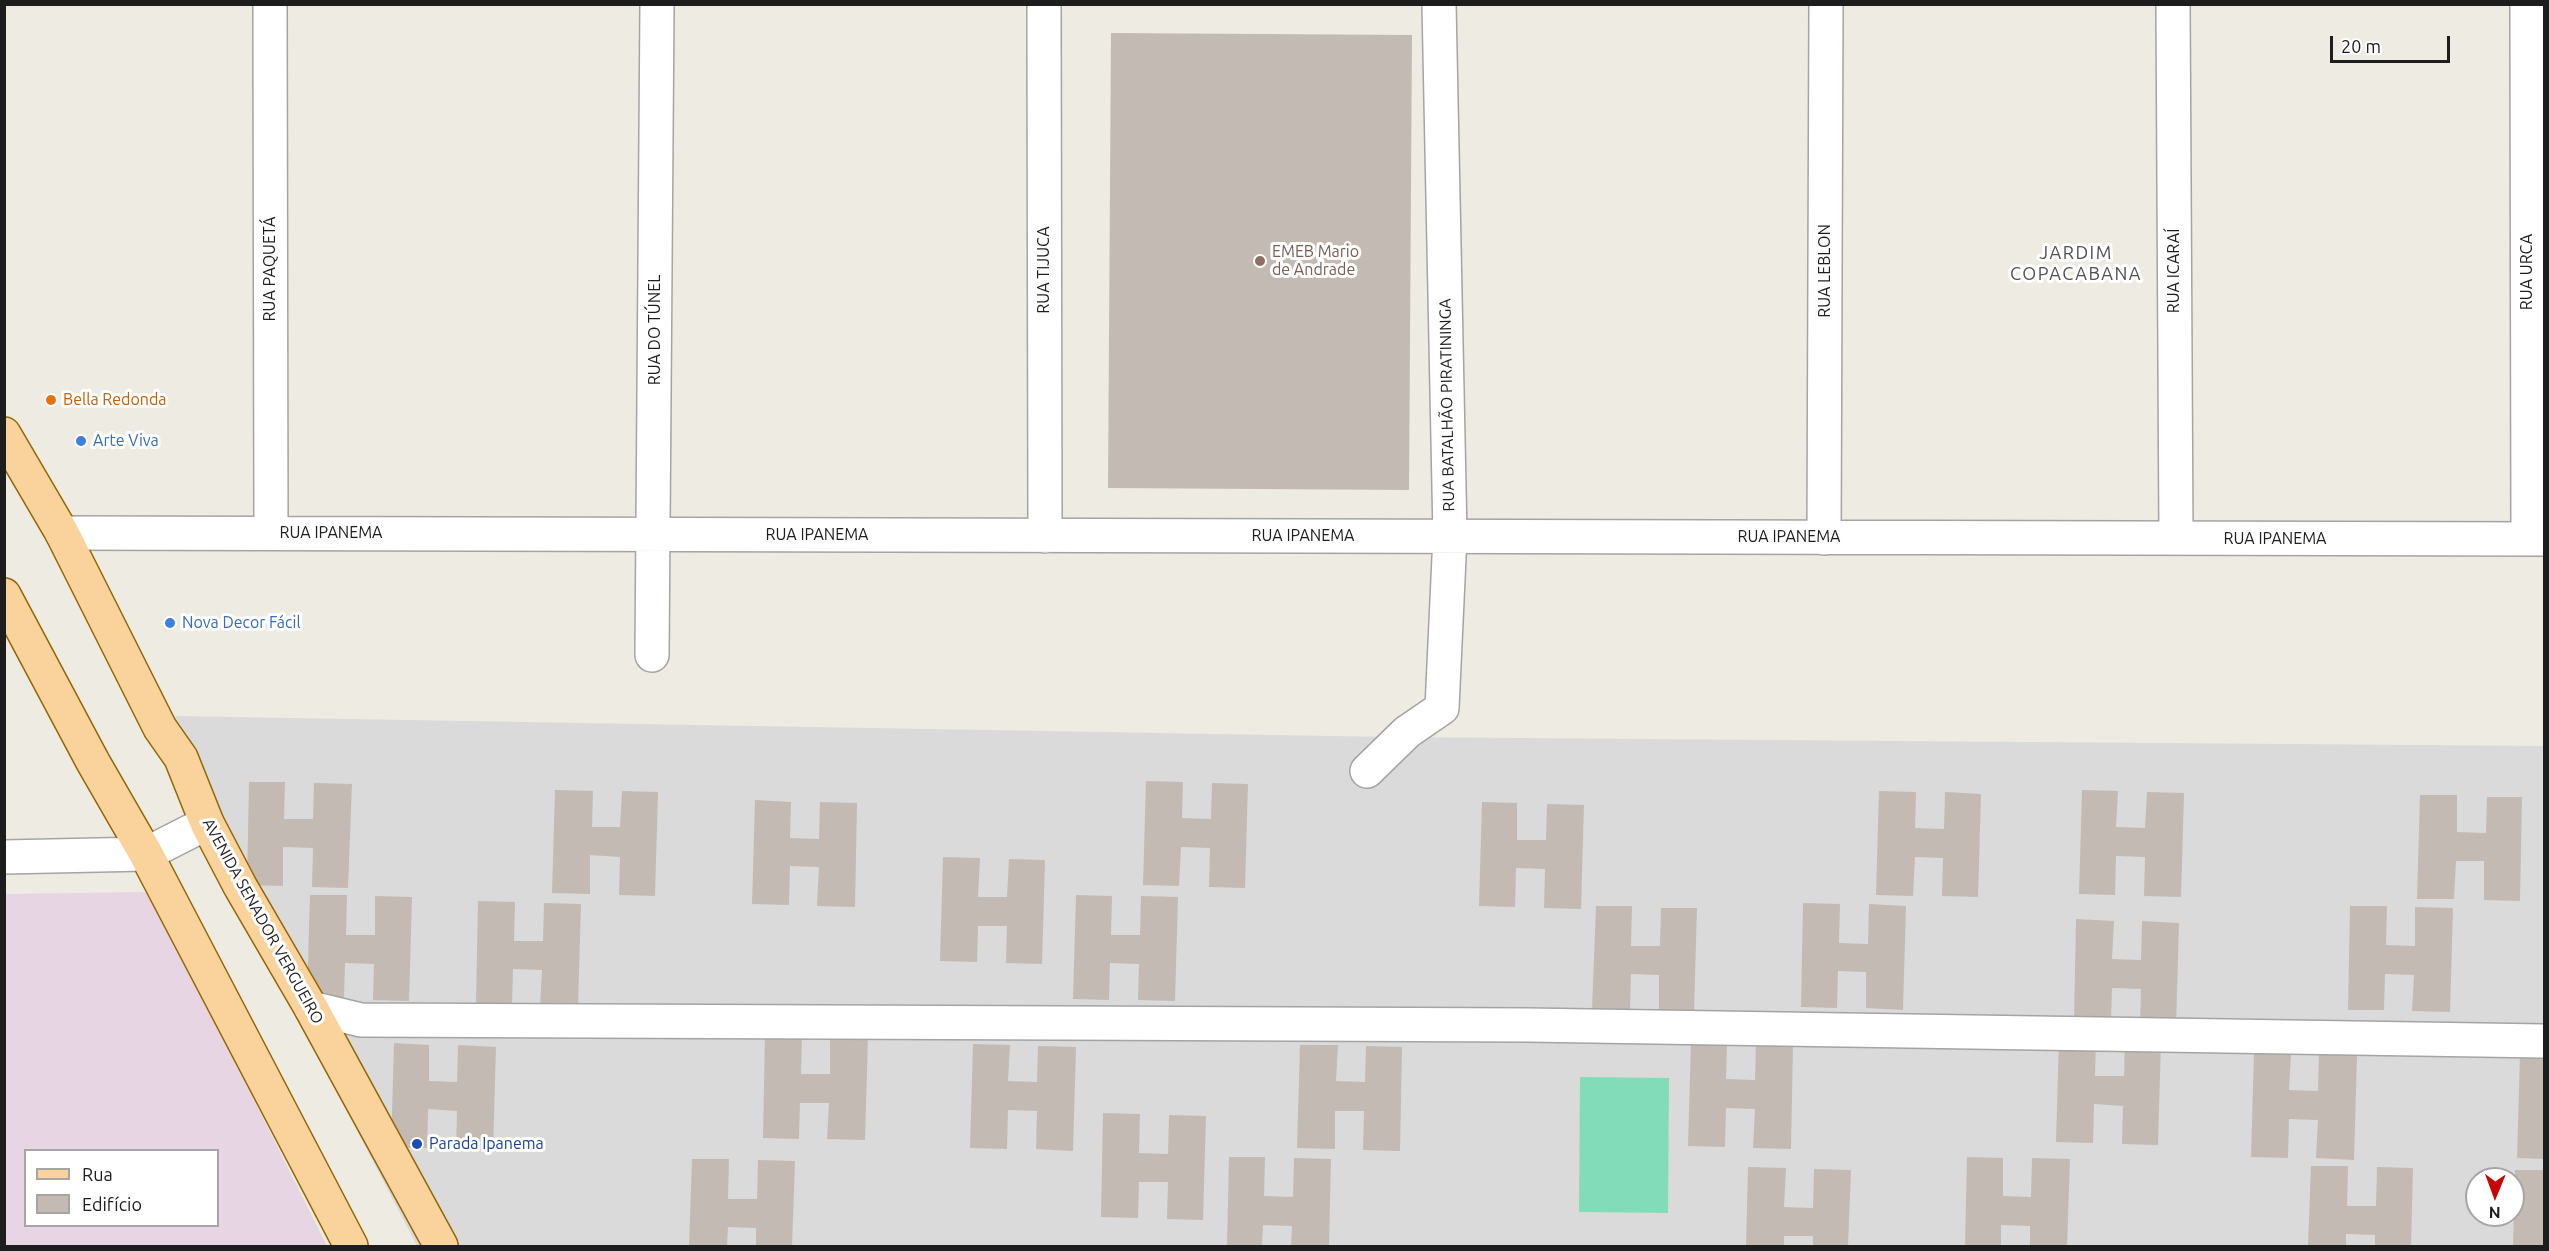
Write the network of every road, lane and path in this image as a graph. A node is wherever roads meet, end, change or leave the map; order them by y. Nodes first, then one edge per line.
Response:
1 (270, 4) edge
2 (657, 4) edge
3 (1044, 4) edge
4 (1439, 4) edge
5 (1826, 4) edge
6 (2173, 4) edge
7 (2527, 4) edge
8 (4, 434) edge
9 (62, 533) junction
10 (271, 533) junction
11 (653, 534) junction
12 (1045, 536) junction
13 (1450, 536) junction
14 (1824, 538) junction
15 (2176, 538) junction
16 (2536, 539) edge
17 (4, 595) edge
18 (652, 655) dead end
19 (1367, 771) dead end
20 (207, 824) junction
21 (146, 854) junction
22 (4, 857) edge
23 (311, 1008) junction
24 (2544, 1041) edge
25 (351, 1246) edge
26 (441, 1246) edge

1 - 10 street, RUA PAQUETÁ
2 - 11 street, RUA DO TÚNEL
3 - 12 street, RUA TIJUCA
4 - 13 street, RUA BATALHÃO PIRATININGA
5 - 14 street, RUA LEBLON
6 - 15 street, RUA ICARAÍ
7 - 16 street, RUA URCA
8 - 9 main road, AVENIDA SENADOR VERGUEIRO
9 - 10 street, RUA IPANEMA
9 - 20 main road, AVENIDA SENADOR VERGUEIRO
10 - 11 street, RUA IPANEMA
11 - 12 street, RUA IPANEMA
11 - 18 street, RUA DO TÚNEL
12 - 13 street, RUA IPANEMA
13 - 14 street, RUA IPANEMA
13 - 19 street, RUA BATALHÃO PIRATININGA
14 - 15 street, RUA IPANEMA
15 - 16 street, RUA IPANEMA
17 - 21 main road
20 - 21 street
20 - 23 main road, AVENIDA SENADOR VERGUEIRO
21 - 22 street
21 - 25 main road
23 - 24 street
23 - 26 main road, AVENIDA SENADOR VERGUEIRO

